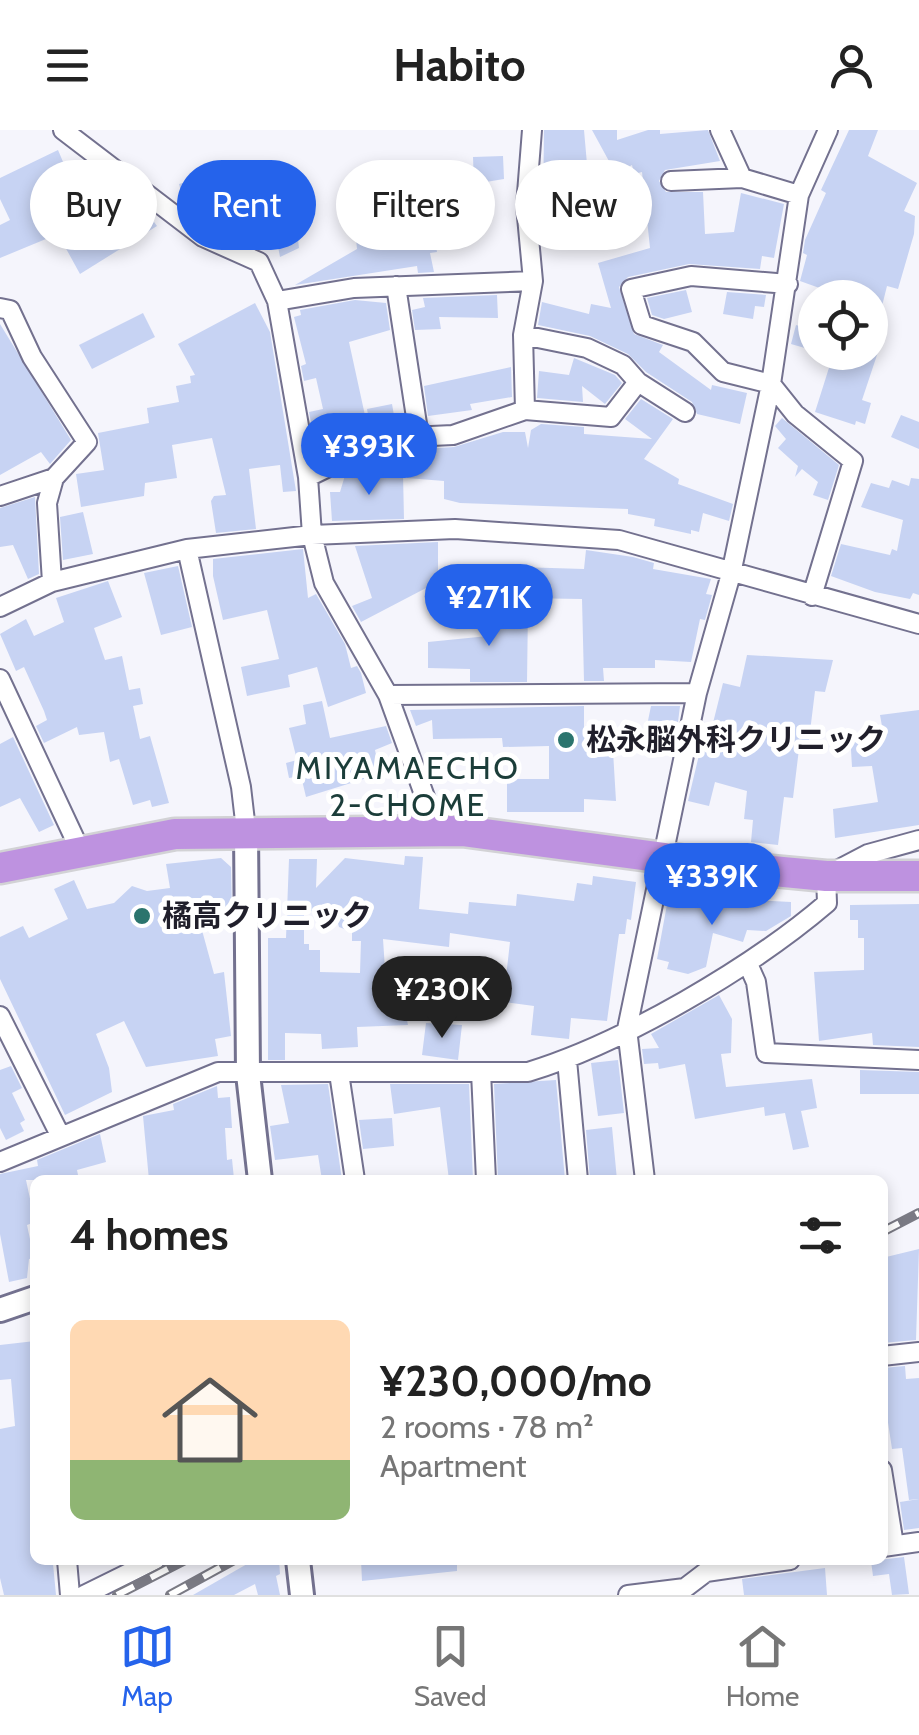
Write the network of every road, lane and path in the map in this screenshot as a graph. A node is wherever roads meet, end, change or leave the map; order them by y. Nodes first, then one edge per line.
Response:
1 (63, 130) edge
2 (532, 130) edge
3 (720, 130) edge
4 (828, 130) edge
5 (742, 178) junction
6 (671, 181) dead end
7 (799, 195) junction
8 (533, 281) junction
9 (788, 284) junction
10 (396, 286) junction
11 (277, 301) junction
12 (0, 308) edge
13 (524, 334) junction
14 (638, 382) junction
15 (772, 384) junction
16 (524, 410) junction
17 (685, 412) dead end
18 (419, 437) junction
19 (54, 478) junction
20 (308, 478) junction
21 (0, 496) edge
22 (312, 535) junction
23 (187, 549) junction
24 (731, 574) junction
25 (52, 582) junction
26 (812, 596) junction
27 (0, 607) edge
28 (919, 624) edge
29 (0, 679) edge
30 (696, 692) junction
31 (388, 695) junction
32 (246, 830) junction
33 (430, 831) junction
34 (919, 840) edge
35 (80, 850) junction
36 (660, 857) junction
37 (0, 868) edge
38 (826, 876) junction
39 (919, 876) edge
40 (748, 964) junction
41 (0, 1016) edge
42 (626, 1028) junction
43 (568, 1060) junction
44 (919, 1060) edge
45 (481, 1072) junction
46 (339, 1073) junction
47 (248, 1074) junction
48 (60, 1135) junction
49 (0, 1162) edge
50 (259, 1175) edge
51 (354, 1175) edge
52 (486, 1175) edge
53 (578, 1175) edge
54 (644, 1175) edge
55 (30, 1300) edge
56 (0, 1310) edge
57 (919, 1352) edge
58 (888, 1355) edge
59 (919, 1542) edge
60 (888, 1546) edge
61 (67, 1565) edge
62 (145, 1565) edge
63 (299, 1565) edge
64 (706, 1566) edge
65 (70, 1595) edge
66 (84, 1595) edge
67 (302, 1595) edge
68 (628, 1595) edge
69 (710, 1595) edge

1 - 11 street
2 - 8 street
3 - 5 street
4 - 7 street
5 - 6 street
5 - 7 street
7 - 9 street
8 - 10 street
8 - 13 street
9 - 15 street
9 - 15 street
10 - 11 street
10 - 18 street
11 - 20 street
12 - 19 street
13 - 14 street
13 - 16 street
14 - 16 street
14 - 17 street
15 - 24 street
15 - 26 street
16 - 18 street
18 - 20 street
19 - 21 street
19 - 25 street
20 - 22 street
22 - 23 street
22 - 24 street
22 - 31 street
23 - 25 street
23 - 32 street
24 - 26 street
24 - 30 street
25 - 27 street
26 - 28 street
29 - 35 street
30 - 31 street
30 - 36 street
31 - 33 street
32 - 33 highway
32 - 35 highway
32 - 47 street
33 - 36 highway
34 - 38 street
35 - 37 highway
36 - 38 highway
36 - 42 street
38 - 39 highway
38 - 40 street
40 - 42 street
40 - 44 street
41 - 48 street
42 - 43 street
42 - 54 street
43 - 45 street
43 - 53 street
45 - 46 street
45 - 52 street
46 - 47 street
46 - 51 street
47 - 48 street
47 - 50 street
48 - 49 street
55 - 56 street
57 - 58 street
59 - 60 street
61 - 65 street
62 - 66 street
63 - 67 street
64 - 68 street
64 - 69 street

